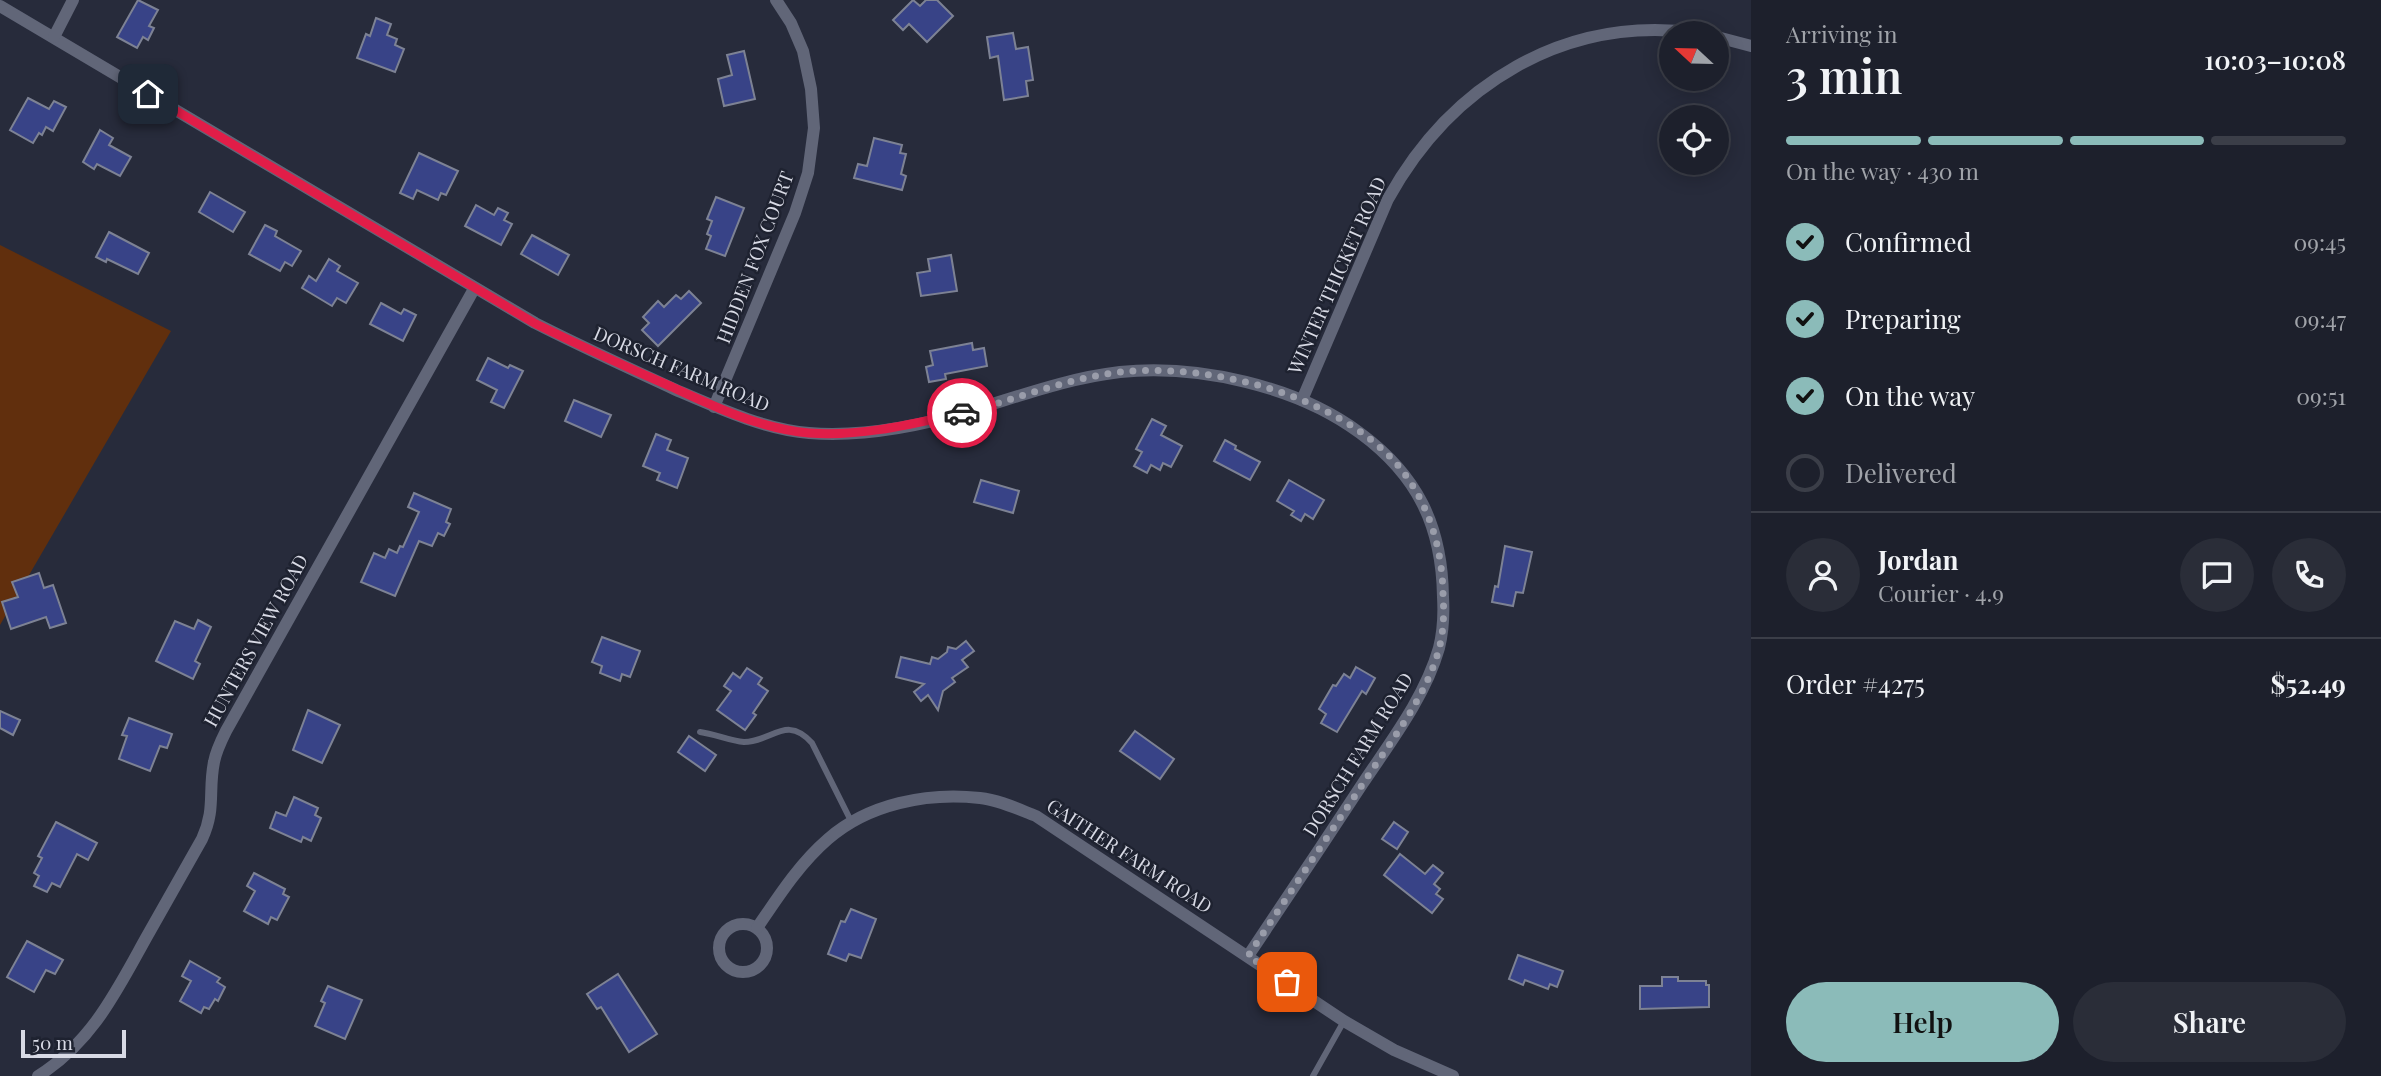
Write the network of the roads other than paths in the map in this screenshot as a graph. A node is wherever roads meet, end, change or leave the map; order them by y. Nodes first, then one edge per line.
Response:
1 (73, 0) edge
2 (776, 0) edge
3 (0, 6) edge
4 (1659, 31) edge
5 (54, 37) junction
6 (1729, 41) edge
7 (1751, 47) edge
8 (474, 289) junction
9 (1302, 400) junction
10 (714, 407) junction
11 (699, 732) dead end
12 (852, 822) junction
13 (757, 928) junction
14 (1248, 956) junction
15 (1344, 1021) junction
16 (38, 1076) edge
17 (1313, 1076) edge
18 (1453, 1076) edge

1 - 5 street
2 - 10 street, HIDDEN FOX COURT
3 - 5 street, DORSCH FARM ROAD
4 - 9 street, WINTER THICKET ROAD
5 - 8 street, DORSCH FARM ROAD
6 - 7 street
8 - 10 street, DORSCH FARM ROAD
8 - 16 street, HUNTERS VIEW ROAD
9 - 10 street, DORSCH FARM ROAD
9 - 14 street, DORSCH FARM ROAD
11 - 12 lane
12 - 13 street, GAITHER FARM ROAD
12 - 14 street, GAITHER FARM ROAD
13 - 13 street
14 - 15 street, GAITHER FARM ROAD
15 - 17 lane
15 - 18 street, GAITHER FARM ROAD

